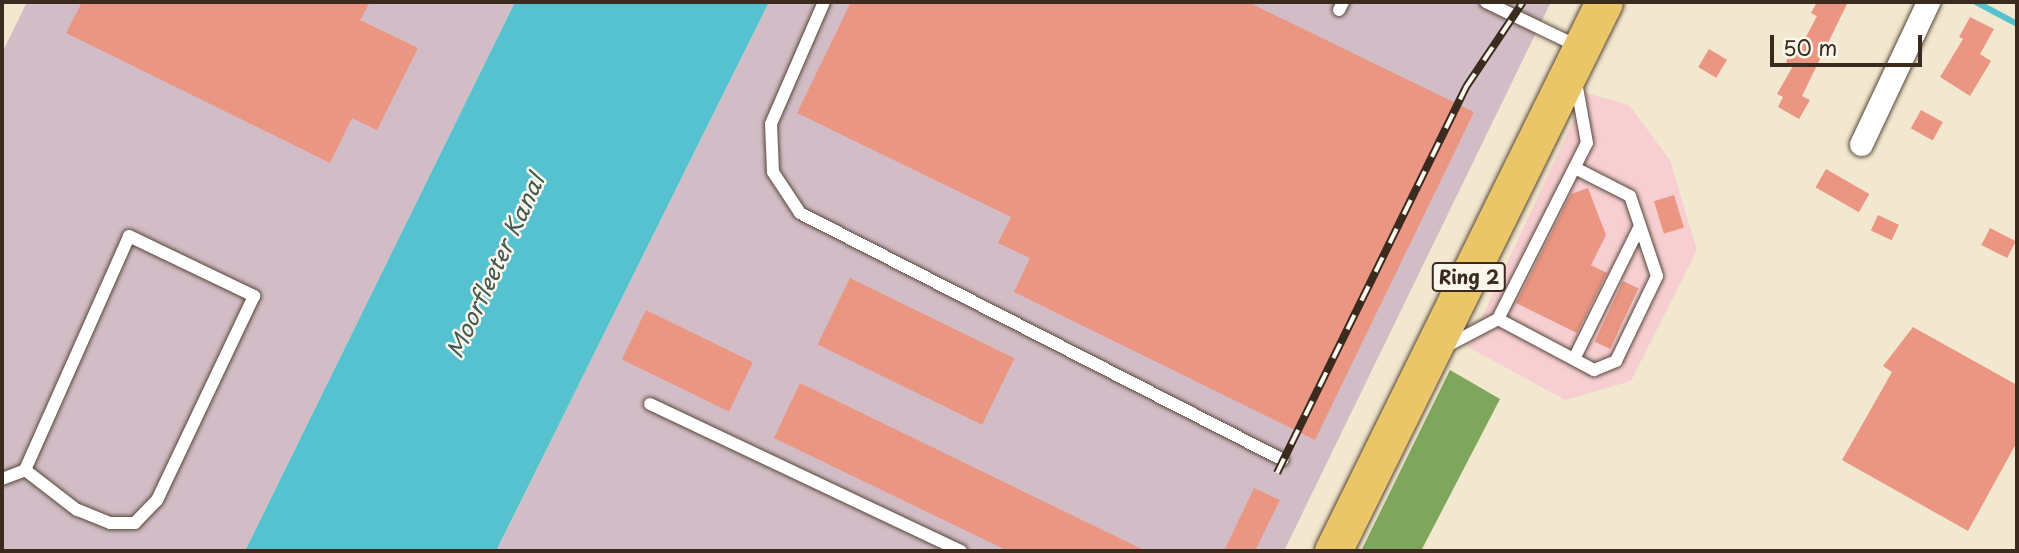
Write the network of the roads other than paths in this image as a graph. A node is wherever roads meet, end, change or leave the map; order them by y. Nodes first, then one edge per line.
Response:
1 (824, 2) edge
2 (1486, 2) edge
3 (1604, 2) edge
4 (1928, 2) edge
5 (1576, 56) junction
6 (1860, 144) dead end
7 (1575, 168) junction
8 (1640, 226) junction
9 (1498, 319) junction
10 (1431, 355) junction
11 (1574, 359) junction
12 (650, 404) dead end
13 (1283, 460) dead end
14 (25, 470) junction
15 (2, 479) edge
16 (961, 551) edge
17 (1333, 551) edge

1 - 13 lane
2 - 5 lane
3 - 5 main road, Ring 2
4 - 6 street
5 - 7 lane
5 - 10 main road, Ring 2
7 - 8 lane
7 - 9 lane
8 - 11 lane
8 - 11 lane
9 - 10 lane
9 - 11 lane
10 - 17 main road, Ring 2
12 - 16 lane
14 - 14 lane
14 - 15 lane

